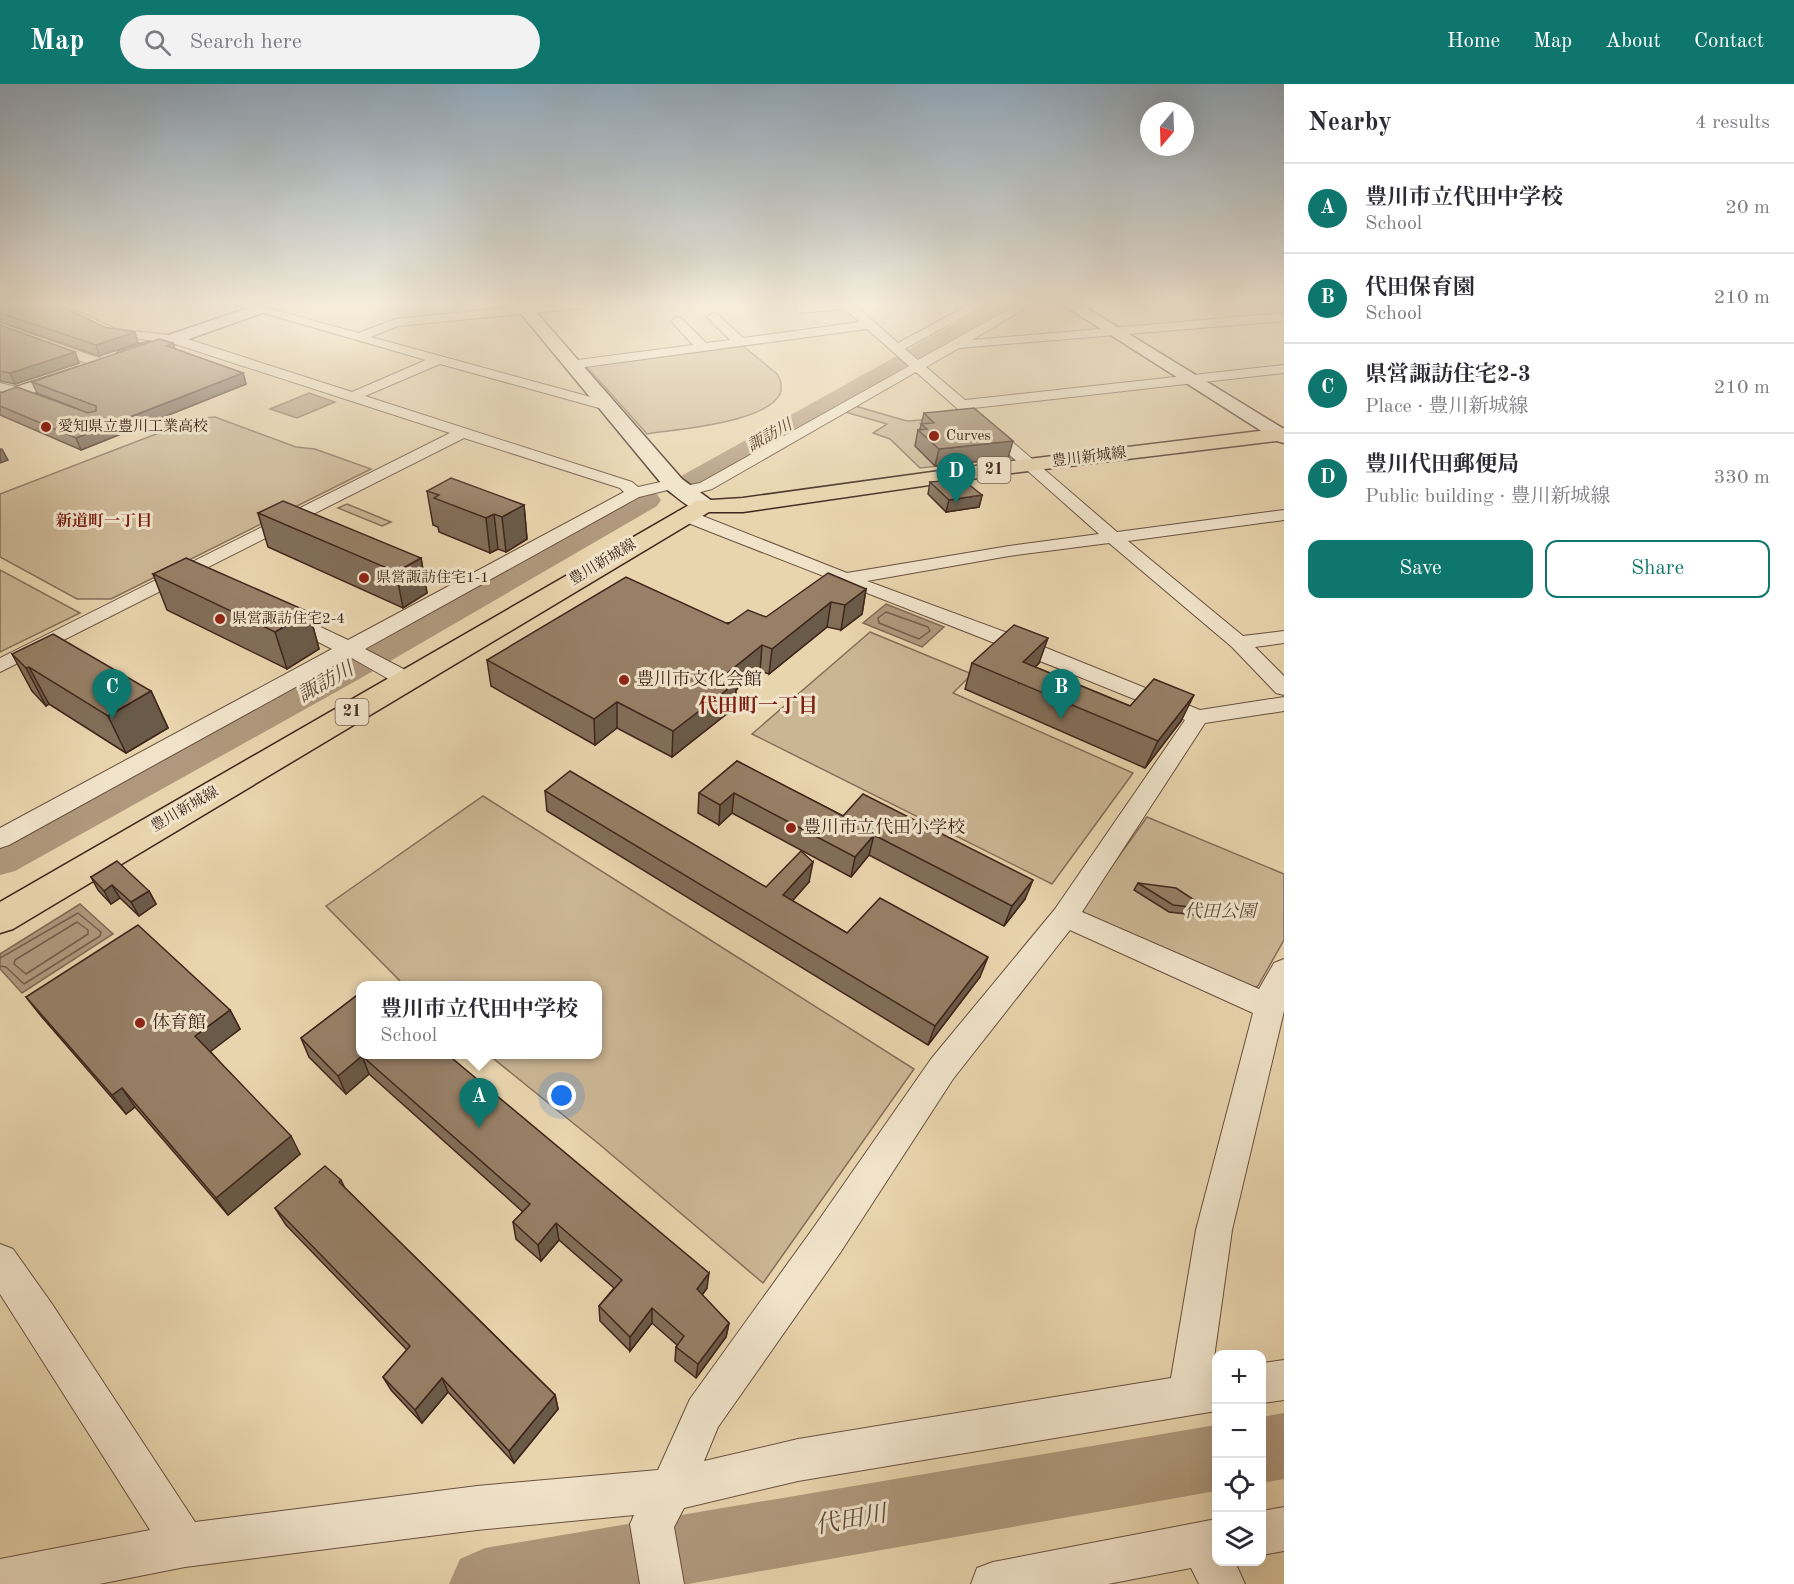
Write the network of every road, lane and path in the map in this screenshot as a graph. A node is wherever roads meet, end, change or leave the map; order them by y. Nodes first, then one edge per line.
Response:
1 (72, 374) edge
2 (285, 374) edge
3 (405, 374) edge
4 (489, 374) edge
5 (578, 374) edge
6 (881, 374) edge
7 (926, 374) edge
8 (1180, 374) edge
9 (1241, 374) edge
10 (1190, 380) junction
11 (0, 387) edge
12 (19, 392) junction
13 (354, 396) junction
14 (0, 399) edge
15 (604, 405) junction
16 (960, 405) junction
17 (464, 432) junction
18 (1281, 433) edge
19 (1028, 462) junction
20 (634, 493) junction
21 (688, 499) junction
22 (1284, 515) edge
23 (1112, 536) junction
24 (189, 571) junction
25 (845, 579) junction
26 (210, 581) edge
27 (264, 607) edge
28 (1284, 637) edge
29 (1239, 643) junction
30 (355, 651) junction
31 (0, 666) edge
32 (394, 672) junction
33 (1284, 688) edge
34 (1284, 704) edge
35 (1198, 717) junction
36 (0, 839) edge
37 (0, 898) edge
38 (1065, 916) junction
39 (0, 919) edge
40 (1284, 971) edge
41 (1270, 1007) junction
42 (0, 1262) edge
43 (1284, 1380) edge
44 (1266, 1382) edge
45 (1202, 1393) edge
46 (661, 1507) junction
47 (1284, 1529) edge
48 (1266, 1532) edge
49 (1209, 1543) edge
50 (185, 1545) junction
51 (0, 1581) edge
52 (662, 1584) edge
53 (993, 1584) edge
54 (1223, 1584) edge

1 - 12 street
2 - 13 street
3 - 13 street
4 - 15 street
5 - 15 street
6 - 21 street
7 - 16 street
8 - 10 street
9 - 10 street
10 - 16 street
10 - 18 street
11 - 12 street
12 - 14 street
13 - 17 street
15 - 21 street
16 - 19 street
17 - 20 street
17 - 24 street
18 - 19 main road, 豊川新城線 / 21
19 - 21 main road, 豊川新城線 / 21
19 - 23 street
20 - 21 street
20 - 30 street
21 - 25 street
21 - 32 main road, 豊川新城線 / 21
22 - 23 street
23 - 25 street
23 - 29 street
24 - 26 street
24 - 31 street
25 - 35 street
27 - 30 street
28 - 29 street
29 - 33 street
30 - 32 street
30 - 36 street
32 - 37 main road, 豊川新城線 / 21
32 - 39 main road, 豊川新城線 / 21
34 - 35 street
35 - 38 street
38 - 41 street
38 - 46 street
40 - 41 street
41 - 45 street
42 - 50 street
43 - 44 street
45 - 46 street
46 - 50 street
46 - 52 street
47 - 48 street
49 - 53 street
49 - 54 street
50 - 51 street

